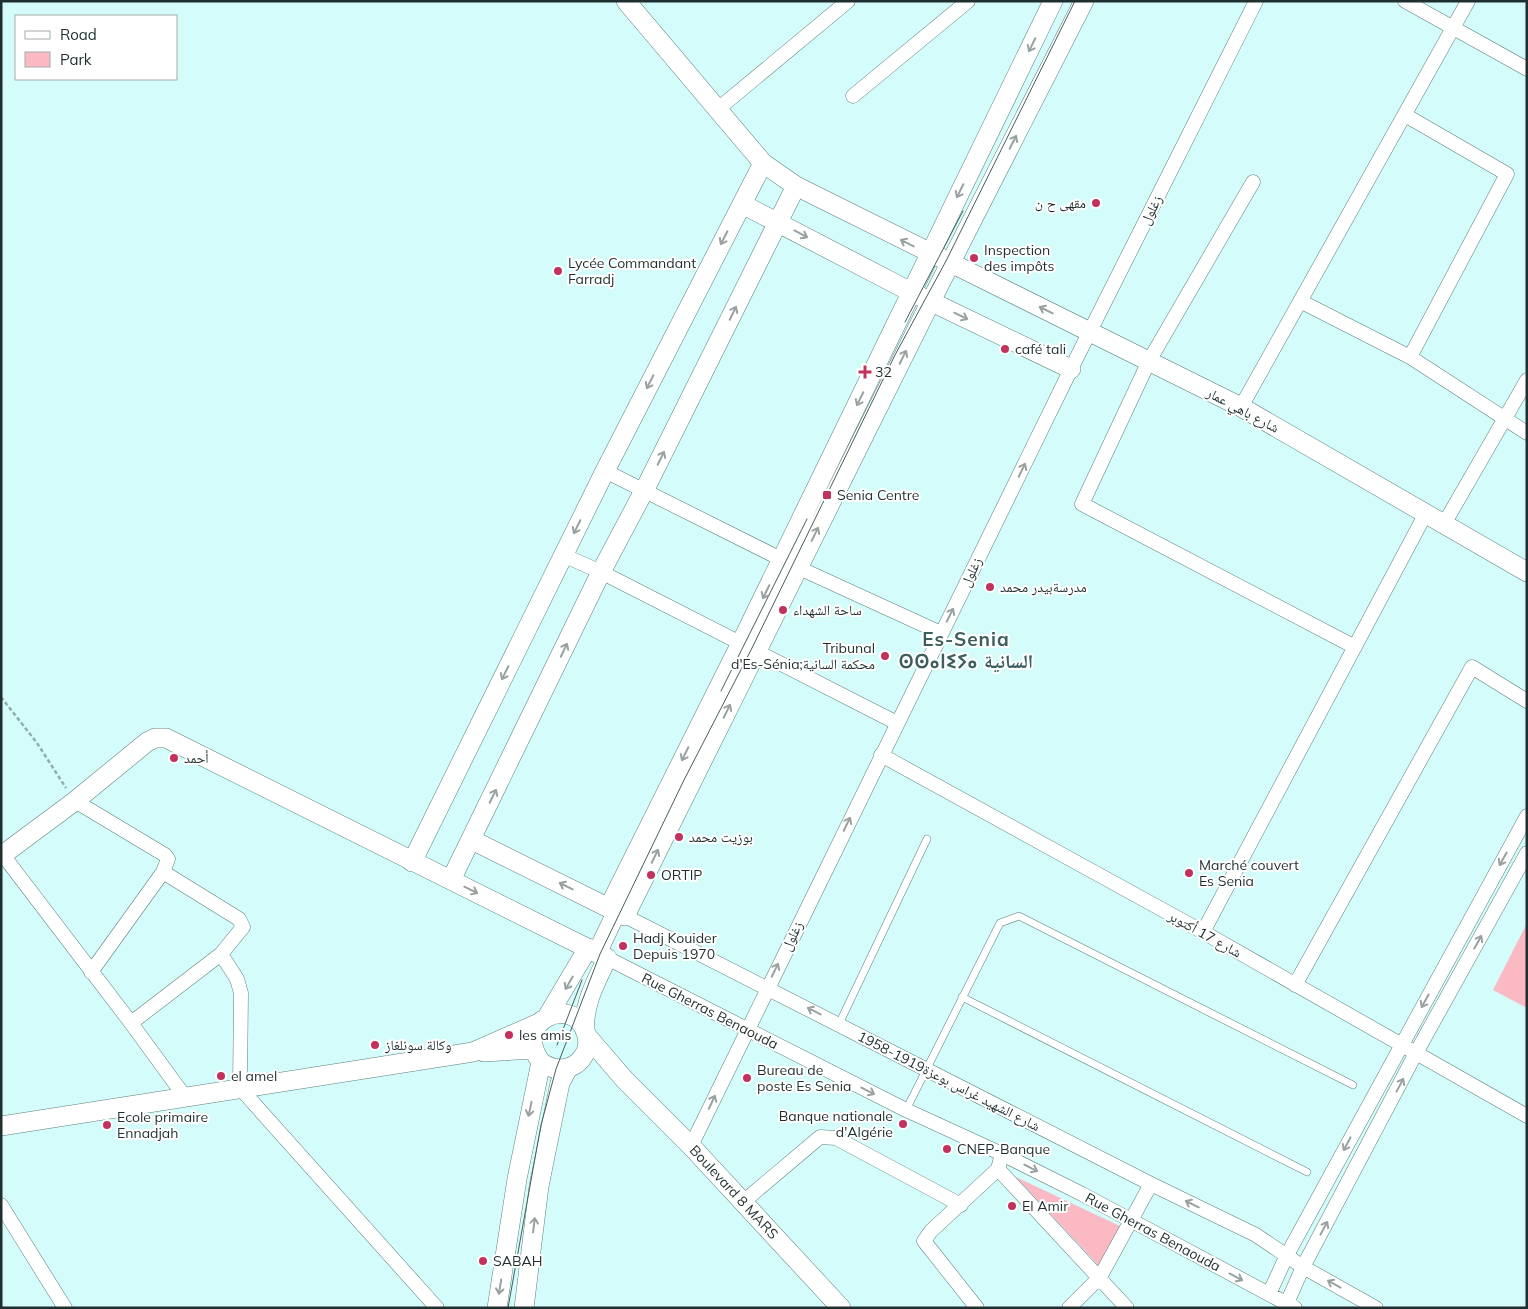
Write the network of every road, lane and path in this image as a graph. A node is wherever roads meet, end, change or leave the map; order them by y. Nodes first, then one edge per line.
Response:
1 (626, 1) edge
2 (848, 1) edge
3 (968, 1) edge
4 (1053, 1) edge
5 (1084, 1) edge
6 (1256, 1) edge
7 (1404, 1) edge
8 (1468, 1) edge
9 (1453, 28) junction
10 (1527, 69) edge
11 (853, 96) dead end
12 (718, 108) junction
13 (1405, 115) junction
14 (763, 163) junction
15 (1253, 182) dead end
16 (796, 186) junction
17 (742, 204) junction
18 (777, 222) junction
19 (929, 254) junction
20 (952, 264) junction
21 (911, 292) junction
22 (930, 301) junction
23 (1300, 301) junction
24 (1090, 331) junction
25 (1410, 356) junction
26 (1149, 361) junction
27 (1071, 369) junction
28 (1527, 380) edge
29 (1241, 407) junction
30 (1504, 420) junction
31 (1527, 433) edge
32 (605, 470) junction
33 (646, 489) junction
34 (1426, 513) junction
35 (1444, 524) junction
36 (563, 555) junction
37 (782, 559) junction
38 (799, 568) junction
39 (601, 572) junction
40 (1527, 572) edge
41 (941, 633) junction
42 (749, 647) junction
43 (1354, 647) junction
44 (1, 697) edge
45 (1527, 701) edge
46 (897, 723) junction
47 (881, 755) junction
48 (76, 802) junction
49 (1527, 816) edge
50 (928, 839) dead end
51 (472, 840) junction
52 (1527, 853) edge
53 (2, 856) edge
54 (412, 862) junction
55 (163, 872) junction
56 (451, 880) junction
57 (617, 911) junction
58 (1203, 932) junction
59 (597, 953) junction
60 (221, 954) junction
61 (91, 972) junction
62 (1295, 985) junction
63 (767, 987) junction
64 (962, 997) junction
65 (543, 1020) junction
66 (132, 1023) junction
67 (839, 1024) junction
68 (746, 1029) junction
69 (586, 1033) junction
70 (1400, 1045) junction
71 (473, 1052) junction
72 (1416, 1054) junction
73 (537, 1055) junction
74 (573, 1065) junction
75 (926, 1068) junction
76 (624, 1079) junction
77 (1353, 1085) dead end
78 (240, 1088) junction
79 (184, 1097) junction
80 (906, 1110) junction
81 (1527, 1116) edge
82 (1, 1126) edge
83 (691, 1146) junction
84 (1002, 1154) junction
85 (998, 1169) junction
86 (1307, 1172) dead end
87 (1151, 1184) junction
88 (1326, 1184) junction
89 (1342, 1193) junction
90 (744, 1202) junction
91 (1, 1205) edge
92 (961, 1205) junction
93 (1130, 1220) junction
94 (1287, 1255) junction
95 (1304, 1267) junction
96 (1100, 1277) junction
97 (1269, 1294) junction
98 (1291, 1306) edge
99 (65, 1308) edge
100 (437, 1308) edge
101 (497, 1308) edge
102 (524, 1308) edge
103 (841, 1308) edge
104 (977, 1308) edge
105 (1069, 1308) edge
106 (1127, 1308) edge
107 (1376, 1308) edge

1 - 12 main road, شارع باهي عمار
2 - 12 street
3 - 11 street
4 -> 19 main road
20 -> 5 main road
6 - 24 street, زغلول
7 - 9 street
8 - 9 street
9 - 10 street
9 - 13 street
12 - 14 main road, شارع باهي عمار
13 - 23 street
13 - 25 street
14 - 16 main road, شارع باهي عمار
14 - 17 main road
15 - 26 street
16 - 18 main road
19 -> 16 main road, شارع باهي عمار
17 - 18 main road
17 -> 32 main road
18 -> 21 main road
33 -> 18 main road
19 - 20 main road, شارع باهي عمار
19 - 21 main road
20 - 22 main road
24 -> 20 main road, شارع باهي عمار
21 - 22 main road
21 -> 37 main road
22 -> 27 main road
38 -> 22 main road
23 - 25 street
23 - 29 street
24 - 26 main road, شارع باهي عمار
24 - 27 street, زغلول
25 - 30 street
26 - 29 main road, شارع باهي عمار
26 - 43 street
41 -> 27 street, زغلول
28 - 30 street
29 - 34 main road, شارع باهي عمار
30 - 31 street
30 - 35 street
32 - 33 street
32 -> 36 main road
33 - 37 street
33 - 39 main road
34 - 35 main road, شارع باهي عمار
34 - 43 street
35 - 40 main road, شارع باهي عمار
36 - 39 street
36 -> 54 main road
37 - 38 street
37 -> 42 main road
38 - 41 street
38 - 42 main road
39 - 42 street
51 -> 39 main road
41 - 46 street, زغلول
42 - 46 street
42 - 57 main road
43 - 58 street
44 - 48 path
45 - 62 street
46 - 47 street, زغلول
47 - 58 street, شارع 17 أكتوبر
63 -> 47 street, زغلول
48 - 53 main road
48 - 54 main road
48 - 55 street
49 -> 70 street
50 - 67 lane
51 - 56 main road
57 -> 51 main road
72 -> 52 street
53 - 61 street
54 - 56 main road
55 - 60 street
55 - 61 street
56 -> 59 main road
57 - 59 main road
57 - 63 street, شارع الشهيد غراس بوعزة1919-1958
58 - 62 street, شارع 17 أكتوبر
59 -> 65 main road
59 - 68 street, Rue Gherras Benaouda
59 - 69 main road
60 - 66 street
60 - 78 street
61 - 66 street
62 - 70 street, شارع 17 أكتوبر
67 -> 63 street, شارع الشهيد غراس بوعزة1919-1958
63 - 68 street, زغلول
64 - 75 lane
64 - 77 lane
64 - 86 lane
65 - 69 main road
65 - 71 main road
65 - 73 main road
66 - 79 street
67 - 75 street, شارع الشهيد غراس بوعزة1919-1958
68 -> 80 street, Rue Gherras Benaouda
83 -> 68 street, زغلول
69 - 74 main road
69 - 76 main road, Boulevard 8 MARS
70 - 72 street, شارع 17 أكتوبر
70 -> 88 street
71 - 73 main road
71 - 78 main road
72 - 81 street, شارع 17 أكتوبر
89 -> 72 street
73 - 74 main road
73 -> 101 main road
74 - 76 main road
102 -> 74 main road
75 - 80 lane
75 - 87 street, شارع الشهيد غراس بوعزة1919-1958
76 - 83 main road, Boulevard 8 MARS
78 - 79 main road
78 - 100 street
79 - 82 main road
80 - 84 street, Rue Gherras Benaouda
83 - 90 main road, Boulevard 8 MARS
84 - 85 street
84 -> 93 street, Rue Gherras Benaouda
85 - 92 street
85 - 96 street
87 - 93 street
94 -> 87 street, شارع الشهيد غراس بوعزة1919-1958
88 - 89 street
88 - 94 street
95 -> 89 street
90 - 92 street
90 - 103 main road, Boulevard 8 MARS
91 - 99 street
92 - 104 street
93 - 96 street
93 -> 97 street, Rue Gherras Benaouda
94 - 95 street, شارع الشهيد غراس بوعزة1919-1958
94 - 97 street
95 - 98 street
107 -> 95 street, شارع الشهيد غراس بوعزة1919-1958
96 - 105 street
96 - 106 street
97 - 98 street, Rue Gherras Benaouda

